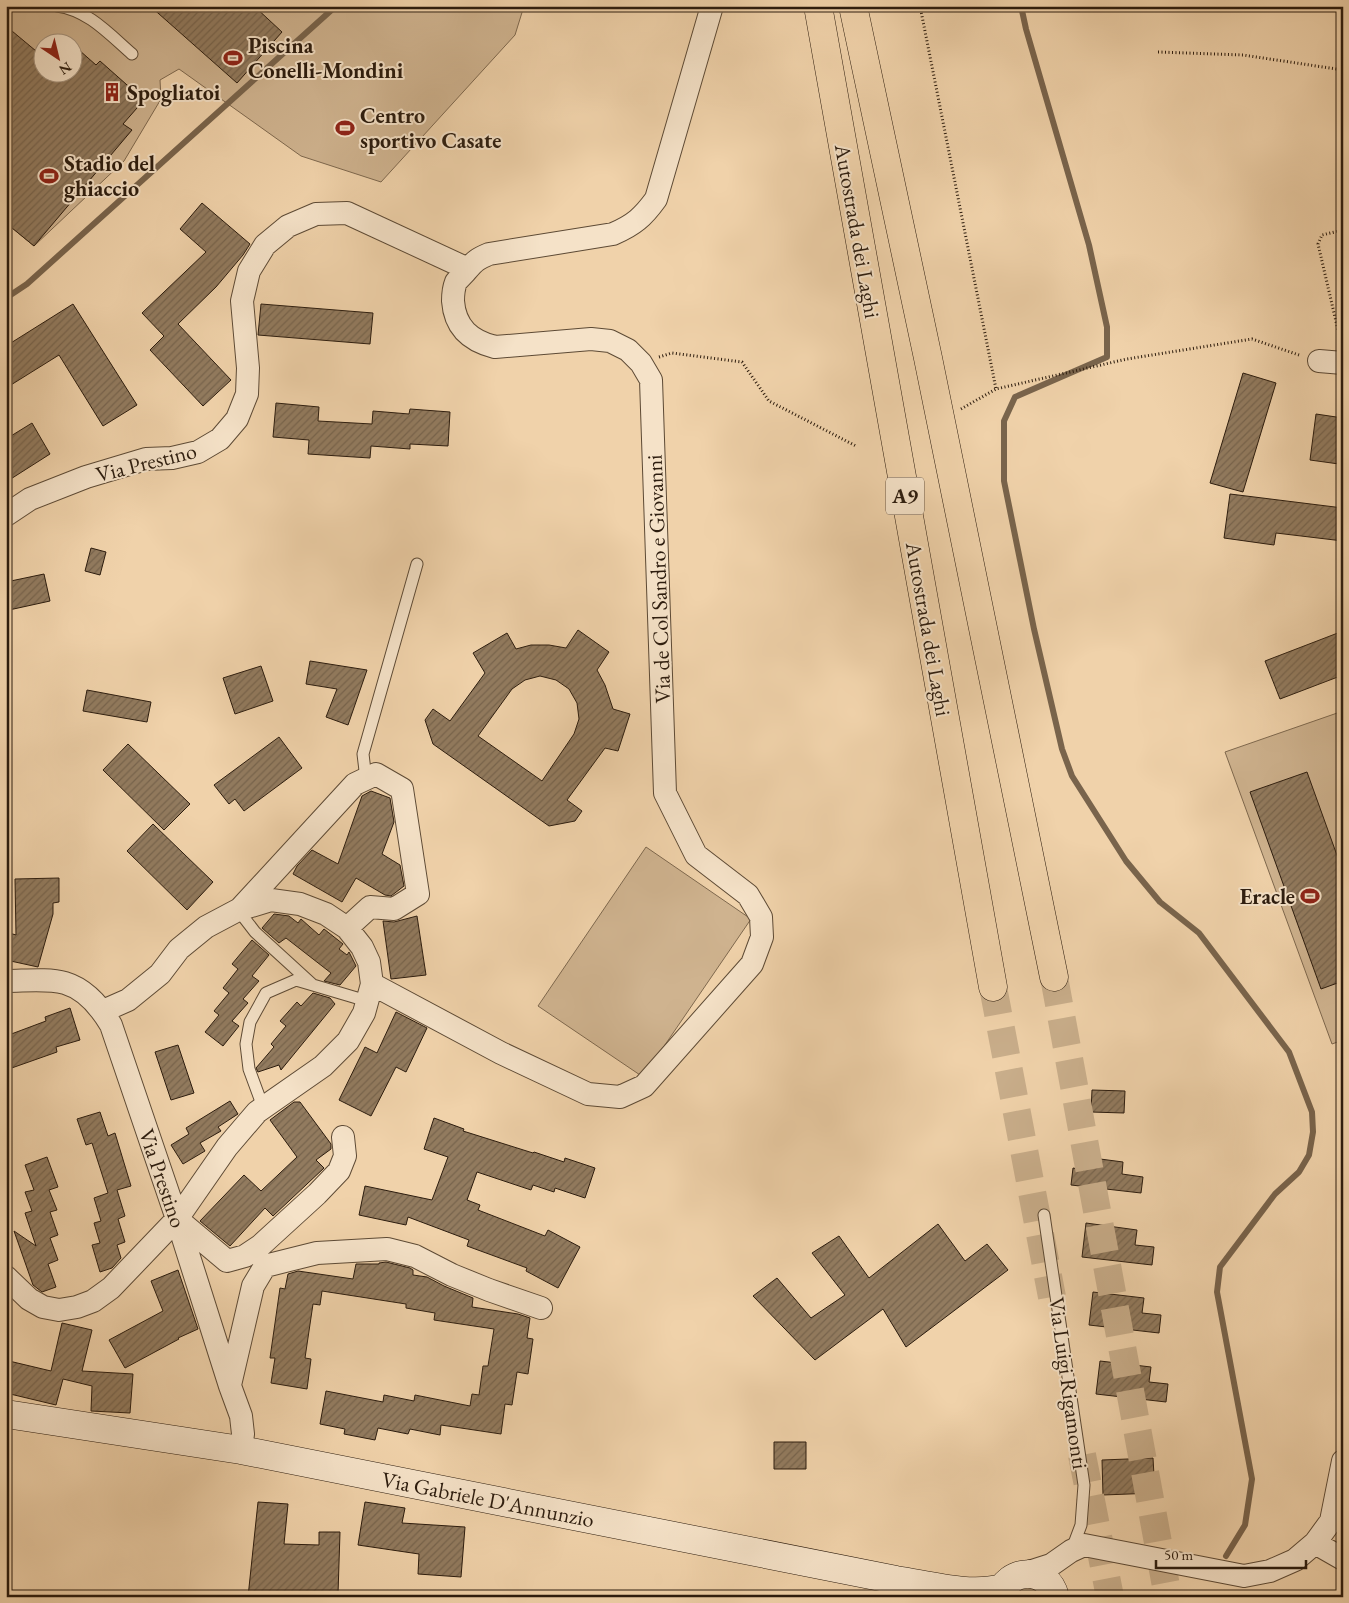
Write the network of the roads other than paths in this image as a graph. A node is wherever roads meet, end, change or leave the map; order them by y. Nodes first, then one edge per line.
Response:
1 (57, 6) edge
2 (712, 6) edge
3 (818, 6) edge
4 (853, 6) edge
5 (132, 54) dead end
6 (468, 269) junction
7 (1318, 361) road end
8 (1343, 362) edge
9 (6, 515) edge
10 (417, 564) dead end
11 (366, 779) junction
12 (238, 910) junction
13 (347, 928) junction
14 (1054, 977) tunnel mouth
15 (6, 981) edge
16 (313, 985) junction
17 (993, 987) tunnel mouth
18 (369, 993) junction
19 (103, 1011) junction
20 (263, 1107) junction
21 (342, 1137) dead end
22 (1044, 1215) dead end
23 (178, 1219) junction
24 (6, 1278) edge
25 (541, 1308) dead end
26 (230, 1386) junction
27 (6, 1414) edge
28 (241, 1450) junction
29 (1343, 1461) edge
30 (1315, 1543) junction
31 (1066, 1555) junction
32 (1343, 1559) edge
33 (1026, 1573) junction
34 (987, 1593) edge
35 (1055, 1594) edge

1 - 5 lane
2 - 6 street, Via de Col Sandro e Giovanni
3 - 17 highway, Autostrada dei Laghi / A9
4 - 14 highway, Autostrada dei Laghi / A9
6 - 9 street, Via Prestino
6 - 18 street, Via de Col Sandro e Giovanni
7 - 8 street
10 - 11 lane
11 - 12 street
11 - 13 street
12 - 13 street
12 - 16 lane
12 - 19 street
13 - 18 street
15 - 19 street, Via Prestino
16 - 18 lane
16 - 20 lane
18 - 20 street
19 - 23 street, Via Prestino
20 - 23 street
21 - 23 street
22 - 31 lane, Via Luigi Rigamonti
23 - 24 street
23 - 26 street, Via Prestino
25 - 26 street
26 - 28 street, Via Prestino
27 - 28 main road, Via Gabriele D'Annunzio
28 - 34 main road, Via Gabriele D'Annunzio
29 - 30 street
30 - 31 street
30 - 32 street
31 - 33 street
31 - 35 street, Via Luigi Rigamonti
33 - 34 main road
33 - 35 main road

